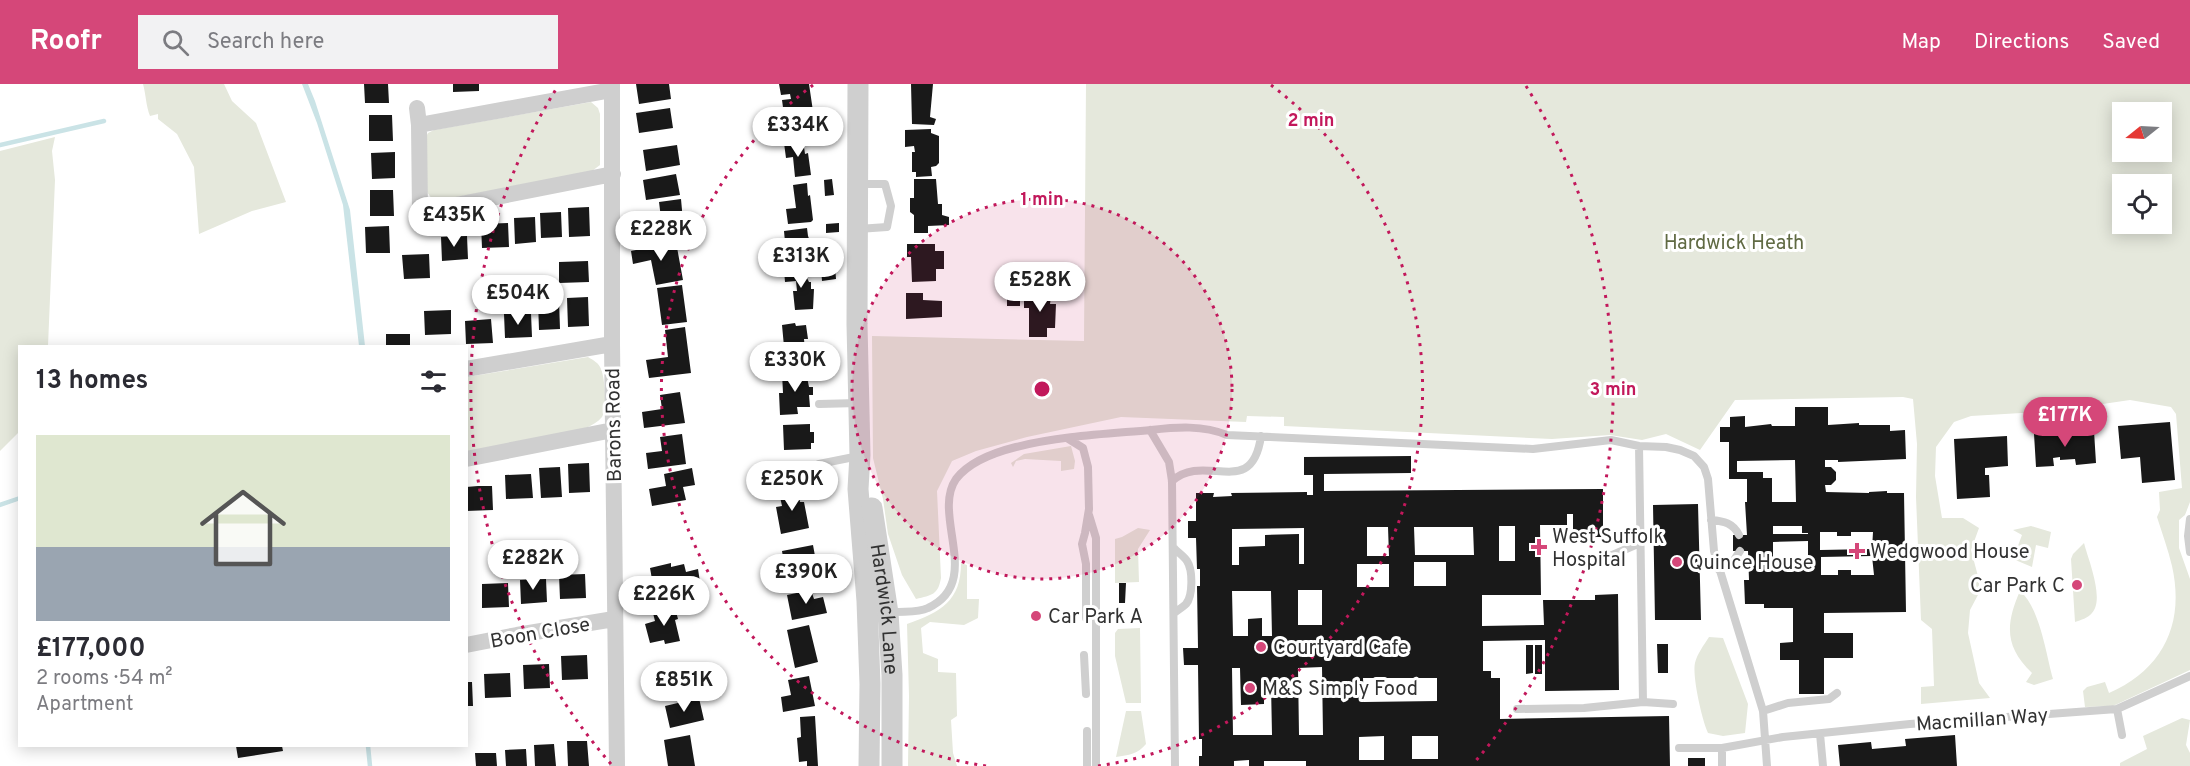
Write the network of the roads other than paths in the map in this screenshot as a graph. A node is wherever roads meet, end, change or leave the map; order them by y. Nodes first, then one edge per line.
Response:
1 (858, 84) edge
2 (612, 87) edge
3 (417, 108) dead end
4 (419, 125) junction
5 (613, 174) junction
6 (858, 184) junction
7 (858, 229) junction
8 (612, 344) junction
9 (468, 369) edge
10 (858, 403) junction
11 (819, 404) dead end
12 (613, 430) junction
13 (1150, 430) junction
14 (1261, 436) junction
15 (1067, 438) junction
16 (1639, 446) junction
17 (860, 455) junction
18 (468, 459) edge
19 (819, 464) dead end
20 (1172, 481) junction
21 (1089, 516) junction
22 (2190, 519) edge
23 (1711, 520) junction
24 (1739, 535) dead end
25 (1640, 543) junction
26 (1173, 547) junction
27 (1740, 551) dead end
28 (2190, 552) edge
29 (1594, 563) dead end
30 (1719, 570) junction
31 (1174, 613) junction
32 (889, 616) junction
33 (1086, 618) dead end
34 (614, 619) junction
35 (468, 645) edge
36 (878, 647) dead end
37 (1084, 654) dead end
38 (2190, 676) edge
39 (879, 692) dead end
40 (1837, 693) dead end
41 (1086, 694) dead end
42 (1643, 702) junction
43 (1674, 704) dead end
44 (1517, 709) dead end
45 (2117, 709) junction
46 (1763, 711) junction
47 (880, 715) dead end
48 (1087, 731) dead end
49 (1820, 734) junction
50 (2122, 735) dead end
51 (1766, 739) junction
52 (1679, 747) dead end
53 (1722, 748) junction
54 (869, 761) edge
55 (617, 766) edge
56 (892, 766) edge
57 (1087, 766) edge
58 (1096, 766) edge
59 (1176, 766) edge
60 (1722, 766) edge
61 (1767, 766) edge
62 (1823, 766) edge

1 - 6 street, Hardwick Lane
2 - 4 street
2 - 5 street, Barons Road
3 - 4 street
4 - 5 street
5 - 8 street, Barons Road
6 - 7 street, Hardwick Lane
6 - 7 lane
7 - 10 street, Hardwick Lane
8 - 9 street
8 - 12 street, Barons Road
10 - 11 lane
10 - 17 street, Hardwick Lane
12 - 18 street
12 - 34 street, Barons Road
13 - 14 lane
13 - 15 lane
13 - 20 lane
14 - 16 lane
14 - 20 lane
15 - 21 lane
15 - 32 lane
16 - 23 lane
16 - 25 lane
17 - 19 lane
17 - 32 street, Hardwick Lane
17 - 54 street, Hardwick Lane
20 - 26 lane
21 - 33 lane
21 - 58 lane
22 - 28 lane
23 - 24 lane
23 - 30 lane
25 - 29 lane
25 - 42 lane
26 - 31 lane
26 - 31 lane
27 - 30 lane
30 - 46 lane
31 - 59 lane
32 - 56 street, Hardwick Lane
34 - 35 street, Boon Close
34 - 55 street, Barons Road
36 - 39 lane
37 - 41 lane
38 - 45 lane, Macmillan Way
40 - 46 lane
42 - 43 lane
42 - 44 lane
45 - 49 lane, Macmillan Way
45 - 50 lane
46 - 51 lane
47 - 54 lane
48 - 57 lane
49 - 51 lane, Macmillan Way
49 - 62 lane
51 - 53 lane, Macmillan Way
51 - 61 lane
52 - 53 lane, Macmillan Way
53 - 60 lane

